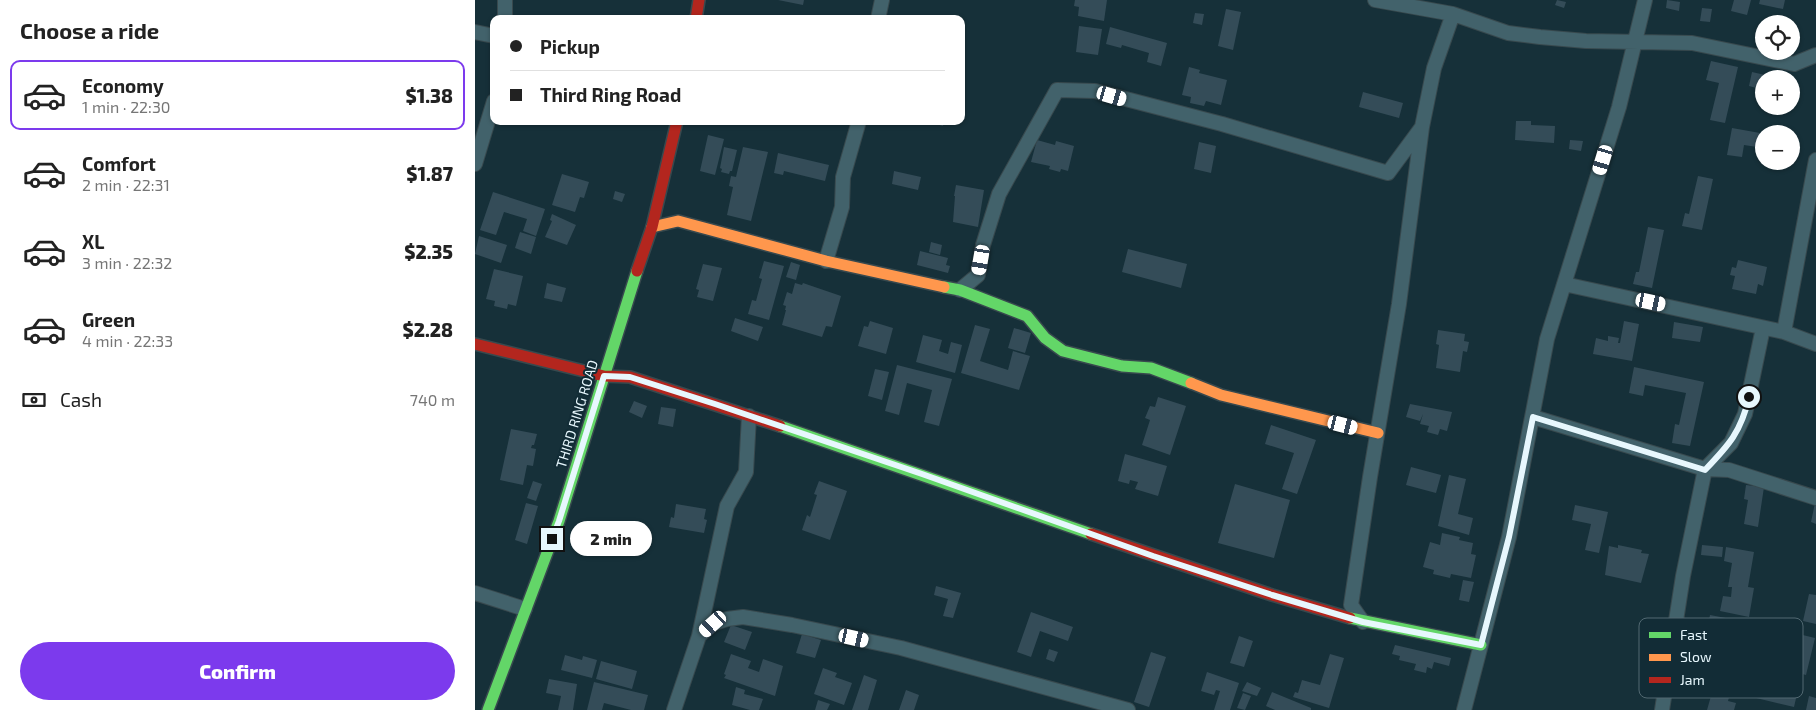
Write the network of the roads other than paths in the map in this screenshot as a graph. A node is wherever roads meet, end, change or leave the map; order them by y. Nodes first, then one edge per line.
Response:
1 (505, 0) edge
2 (699, 0) edge
3 (882, 0) edge
4 (1375, 0) edge
5 (1645, 0) edge
6 (1453, 14) junction
7 (505, 15) edge
8 (697, 15) edge
9 (879, 15) edge
10 (475, 32) edge
11 (490, 35) edge
12 (1635, 42) junction
13 (1816, 55) edge
14 (490, 114) edge
15 (676, 125) edge
16 (858, 125) edge
17 (1422, 127) junction
18 (476, 159) edge
19 (1816, 160) edge
20 (652, 227) junction
21 (825, 261) junction
22 (1564, 284) junction
23 (960, 290) junction
24 (1763, 328) junction
25 (1784, 332) junction
26 (475, 344) edge
27 (1816, 344) edge
28 (604, 376) junction
29 (749, 416) junction
30 (1533, 417) junction
31 (1378, 433) junction
32 (1705, 470) junction
33 (1816, 498) edge
34 (475, 593) edge
35 (525, 609) junction
36 (1676, 618) edge
37 (1363, 622) junction
38 (699, 636) junction
39 (1481, 645) junction
40 (488, 710) edge
41 (674, 710) edge
42 (1128, 710) edge
43 (1464, 710) edge

1 - 7 street
2 - 8 street
3 - 9 street
4 - 6 street
5 - 12 street
6 - 12 street
6 - 17 street
10 - 11 street
12 - 13 street
12 - 22 street
14 - 18 street
15 - 20 street, THIRD RING ROAD
16 - 21 street
17 - 23 street
17 - 31 street
19 - 25 street
20 - 21 street
20 - 28 street, THIRD RING ROAD
21 - 23 street
22 - 24 street
22 - 30 street
23 - 31 street
24 - 25 street
24 - 32 street
25 - 27 street
26 - 28 street
28 - 29 street
28 - 35 street, THIRD RING ROAD
29 - 37 street
29 - 38 street
30 - 32 street
30 - 39 street
31 - 37 street
32 - 33 street
32 - 36 street
34 - 35 street
35 - 40 street, THIRD RING ROAD
37 - 39 street
38 - 41 street
38 - 42 street
39 - 43 street

